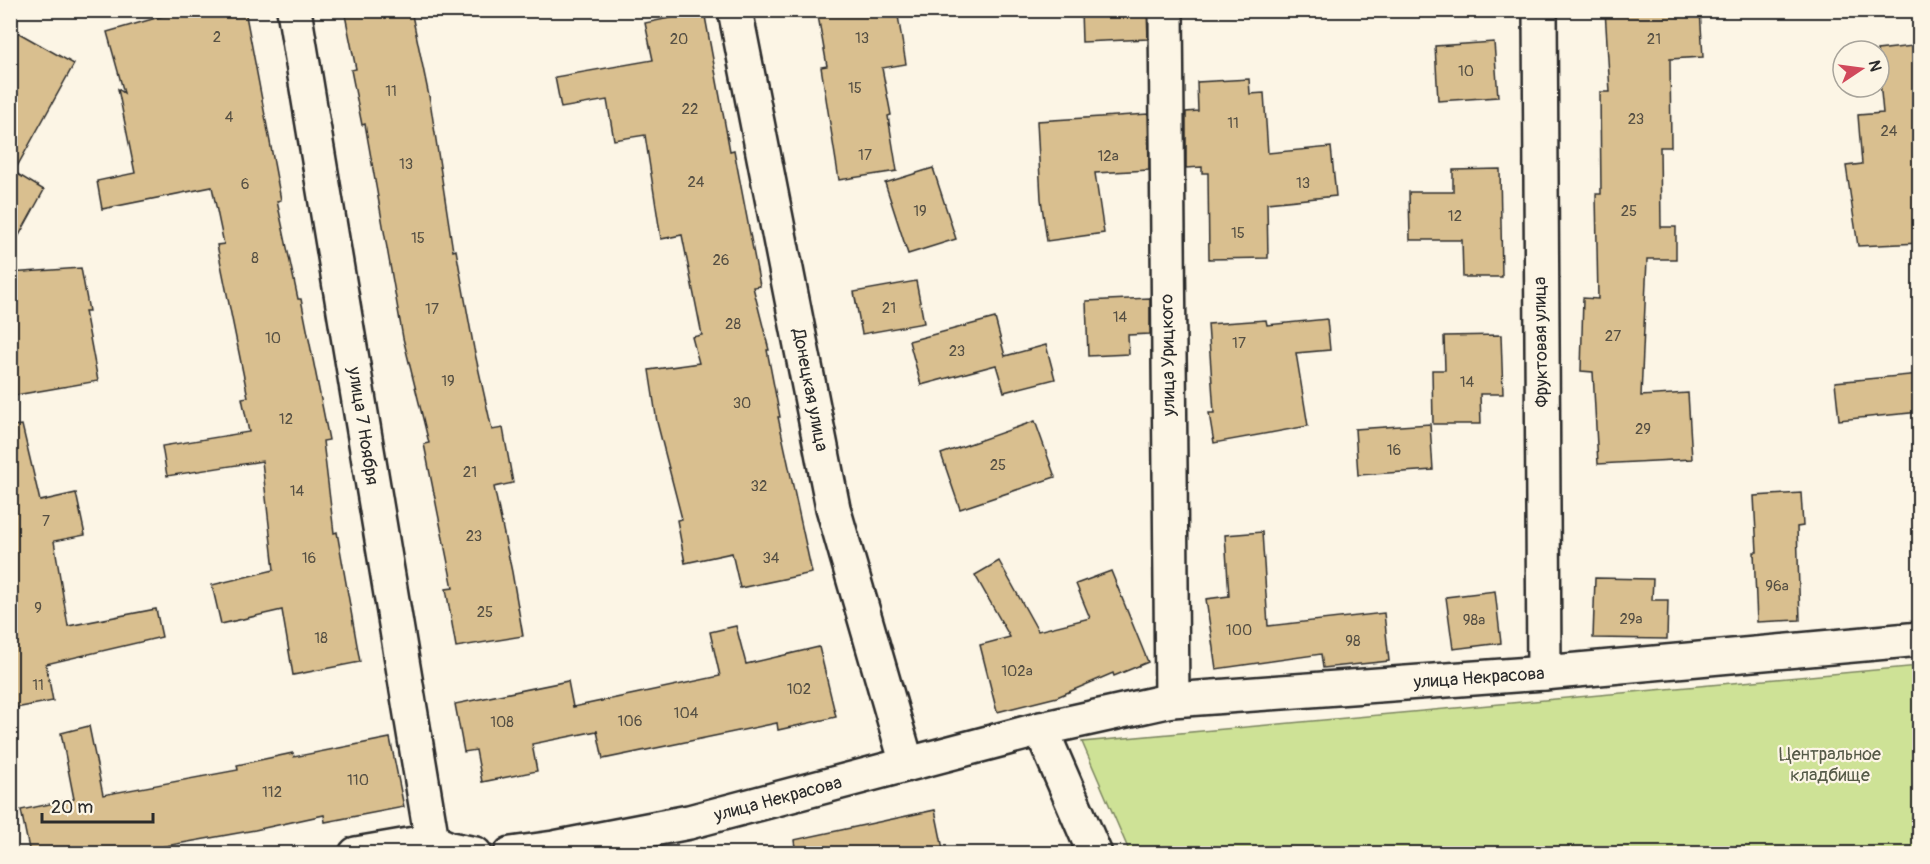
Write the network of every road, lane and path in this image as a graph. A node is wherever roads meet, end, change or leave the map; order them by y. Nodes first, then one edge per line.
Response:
1 (294, 10) edge
2 (735, 10) edge
3 (1166, 10) edge
4 (1540, 10) edge
5 (1920, 639) edge
6 (1544, 673) junction
7 (1172, 700) junction
8 (1041, 729) junction
9 (907, 764) junction
10 (432, 841) junction
11 (356, 854) edge
12 (475, 854) edge
13 (511, 854) edge
14 (1095, 854) edge

1 - 10 street, улица 7 Ноября
2 - 9 street, Донецкая улица
3 - 7 street, улица Урицкого
4 - 6 street, Фруктовая улица
5 - 6 street, улица Некрасова
6 - 7 street, улица Некрасова
7 - 8 street, улица Некрасова
8 - 9 street, улица Некрасова
8 - 14 street
9 - 13 street, улица Некрасова
10 - 11 street
10 - 12 street

